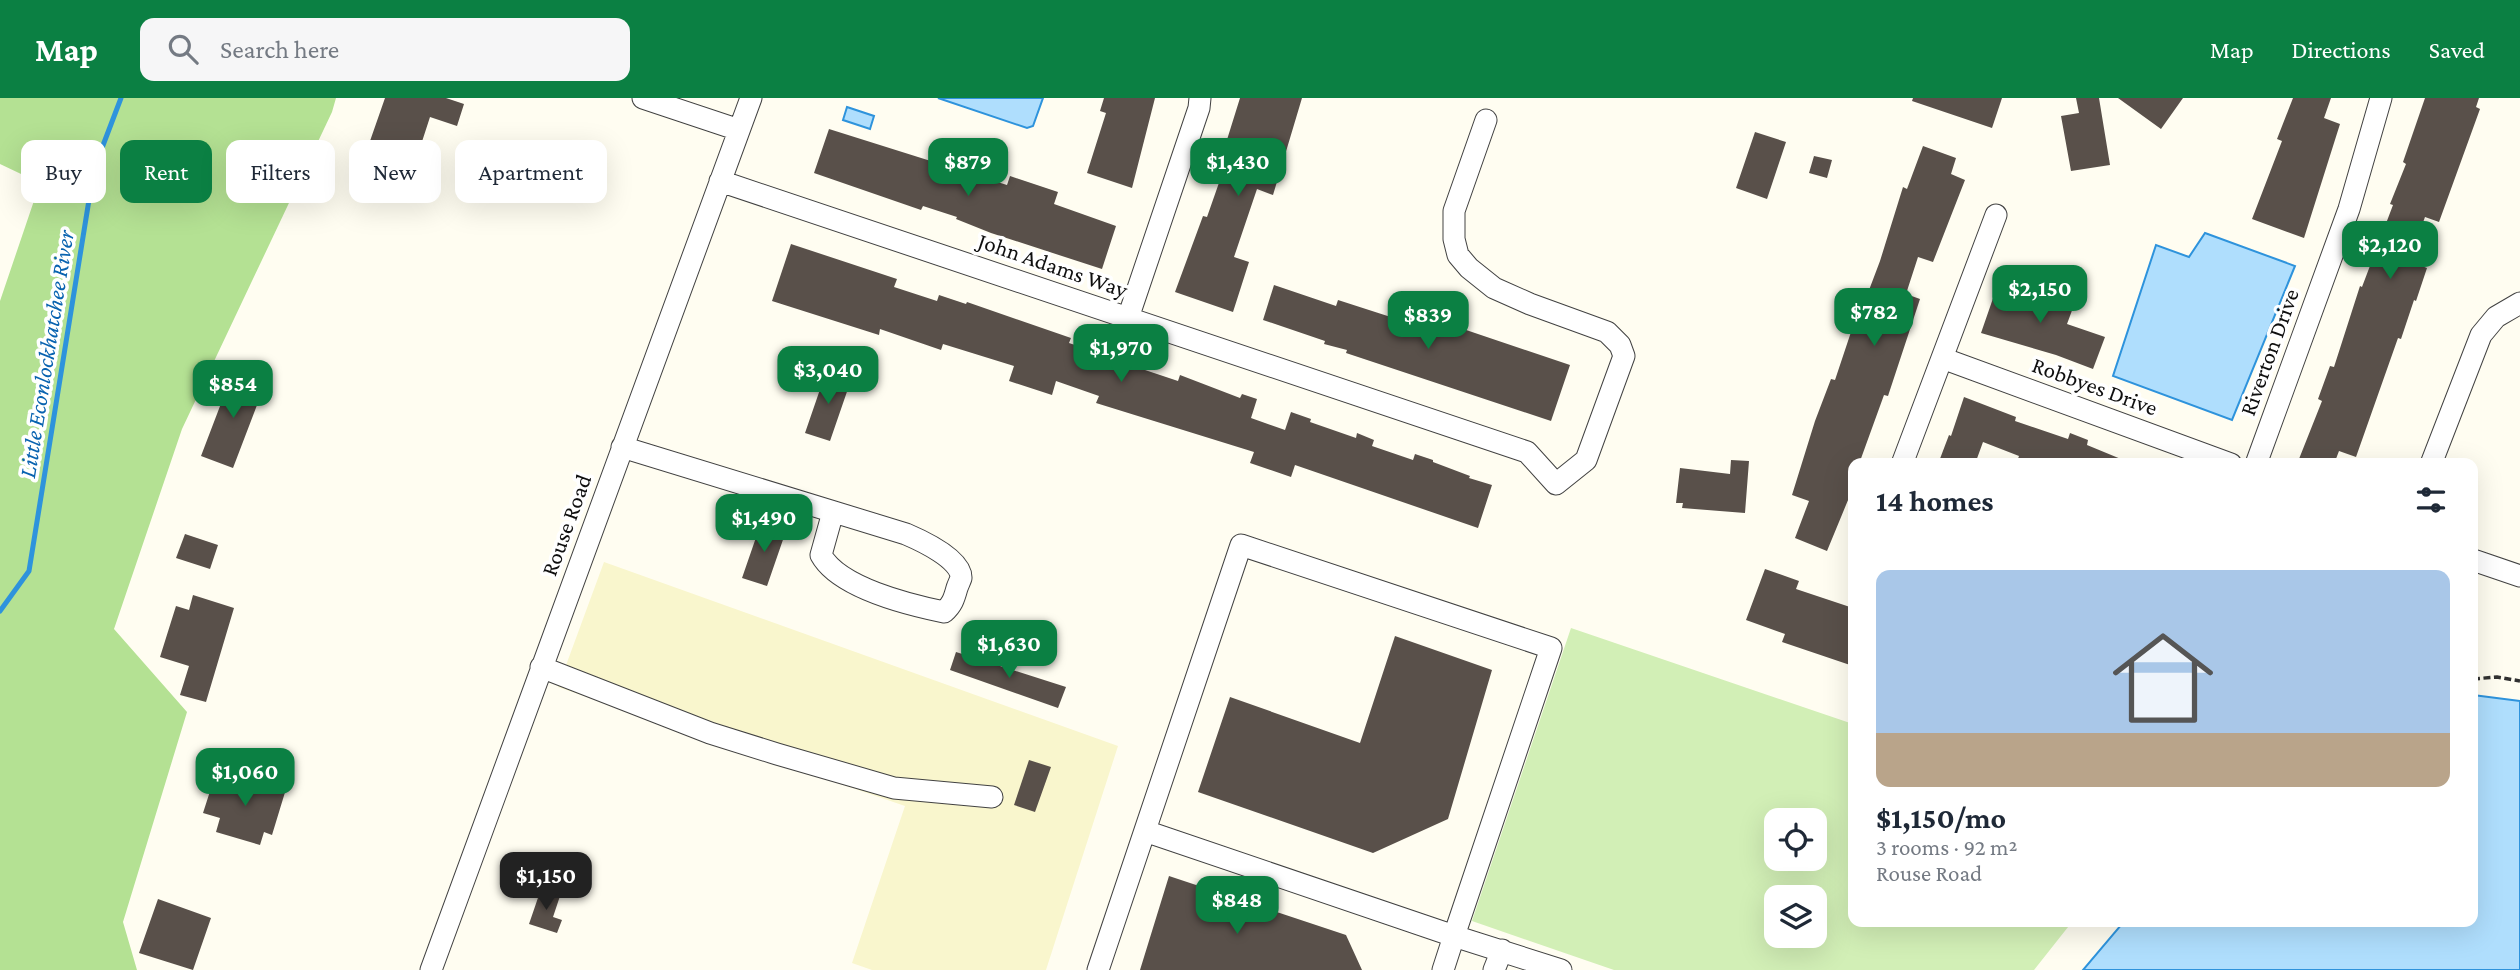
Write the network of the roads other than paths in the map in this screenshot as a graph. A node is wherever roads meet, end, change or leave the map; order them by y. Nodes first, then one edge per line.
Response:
1 (643, 98) edge
2 (751, 98) edge
3 (1200, 98) edge
4 (2381, 98) edge
5 (1486, 121) dead end
6 (739, 130) junction
7 (720, 181) junction
8 (1996, 215) dead end
9 (2520, 303) edge
10 (1128, 318) junction
11 (1942, 358) junction
12 (622, 447) junction
13 (1904, 458) edge
14 (2215, 458) edge
15 (2258, 458) edge
16 (2433, 458) edge
17 (833, 512) junction
18 (2478, 562) edge
19 (2520, 576) edge
20 (541, 667) junction
21 (992, 797) dead end
22 (1145, 831) junction
23 (1454, 936) junction
24 (1502, 950) junction
25 (431, 970) edge
26 (1098, 970) edge
27 (1443, 970) edge
28 (1493, 970) edge
29 (1561, 970) edge

1 - 6 street
2 - 6 street, Rouse Road
3 - 10 street
4 - 15 street, Riverton Drive
5 - 10 street, John Adams Way
6 - 7 street, Rouse Road
7 - 10 street, John Adams Way
7 - 12 street, Rouse Road
8 - 11 street
9 - 16 street
11 - 13 street
11 - 14 street, Robbyes Drive
12 - 17 street
12 - 20 street, Rouse Road
17 - 17 street
18 - 19 street
20 - 21 street
20 - 25 street, Rouse Road
22 - 23 street
22 - 23 street
22 - 26 street
23 - 24 street
23 - 27 street
24 - 28 street
24 - 29 street

